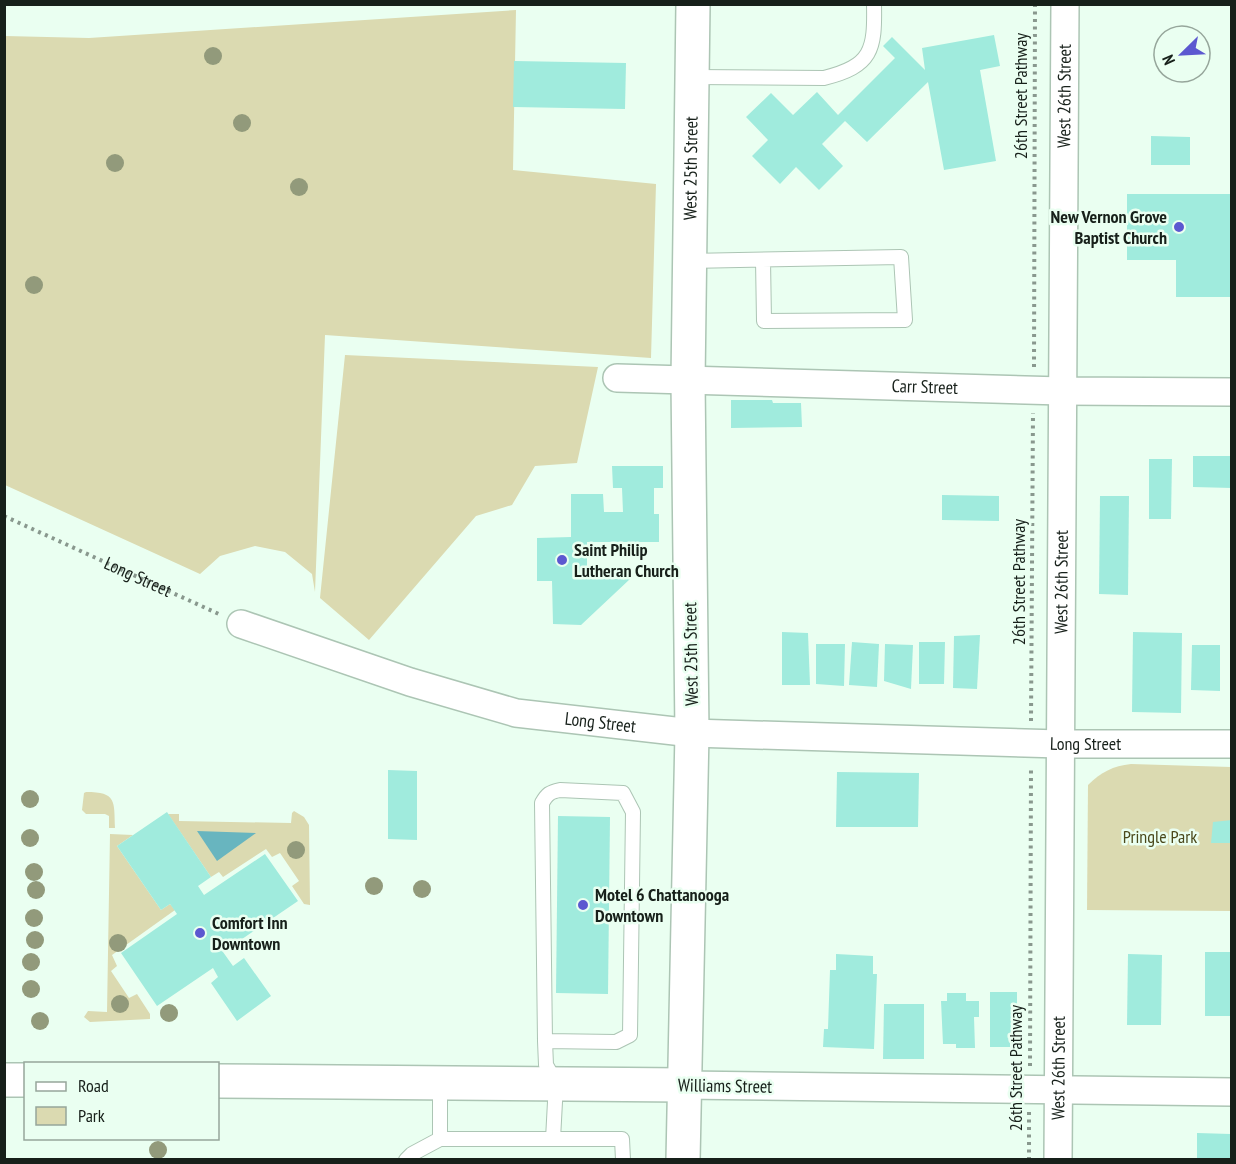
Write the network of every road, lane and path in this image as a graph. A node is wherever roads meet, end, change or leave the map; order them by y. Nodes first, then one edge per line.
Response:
1 (693, 4) edge
2 (874, 4) edge
3 (1035, 4) edge
4 (1065, 4) edge
5 (692, 77) junction
6 (763, 260) junction
7 (689, 261) junction
8 (617, 378) dead end
9 (688, 381) junction
10 (1033, 390) junction
11 (1062, 391) junction
12 (1232, 392) edge
13 (4, 516) edge
14 (241, 624) joint
15 (692, 734) junction
16 (1031, 744) junction
17 (1060, 744) junction
18 (1232, 744) edge
19 (546, 1041) junction
20 (4, 1080) edge
21 (24, 1080) edge
22 (219, 1081) edge
23 (440, 1082) junction
24 (556, 1083) junction
25 (684, 1085) junction
26 (1029, 1091) junction
27 (1059, 1091) junction
28 (1232, 1092) edge
29 (440, 1139) junction
30 (553, 1139) junction
31 (420, 1155) edge
32 (406, 1160) edge
33 (622, 1160) edge
34 (683, 1160) edge
35 (1029, 1160) edge
36 (1058, 1160) edge

1 - 5 street, West 25th Street
2 - 5 lane
3 - 10 path, 26th Street Pathway
4 - 11 street, West 26th Street
5 - 7 street, West 25th Street
6 - 6 lane
6 - 7 lane
7 - 9 street, West 25th Street
8 - 9 street, Carr Street
9 - 10 street, Carr Street
9 - 15 street, West 25th Street
10 - 11 street, Carr Street
10 - 16 path, 26th Street Pathway
11 - 12 street, Carr Street
11 - 17 street, West 26th Street
13 - 14 path, Long Street
14 - 15 street, Long Street
15 - 16 street, Long Street
15 - 25 street, West 25th Street
16 - 17 street, Long Street
16 - 26 path, 26th Street Pathway
17 - 18 street, Long Street
17 - 27 street, West 26th Street
19 - 19 lane
19 - 24 lane
20 - 21 street
22 - 23 street, Williams Street
23 - 24 street, Williams Street
23 - 29 lane
24 - 25 street, Williams Street
24 - 30 lane
25 - 26 street, Williams Street
25 - 34 street, West 25th Street
26 - 27 street, Williams Street
26 - 35 path, 26th Street Pathway
27 - 28 street, Williams Street
27 - 36 street, West 26th Street
29 - 30 lane
29 - 31 lane
30 - 33 lane
31 - 32 lane

